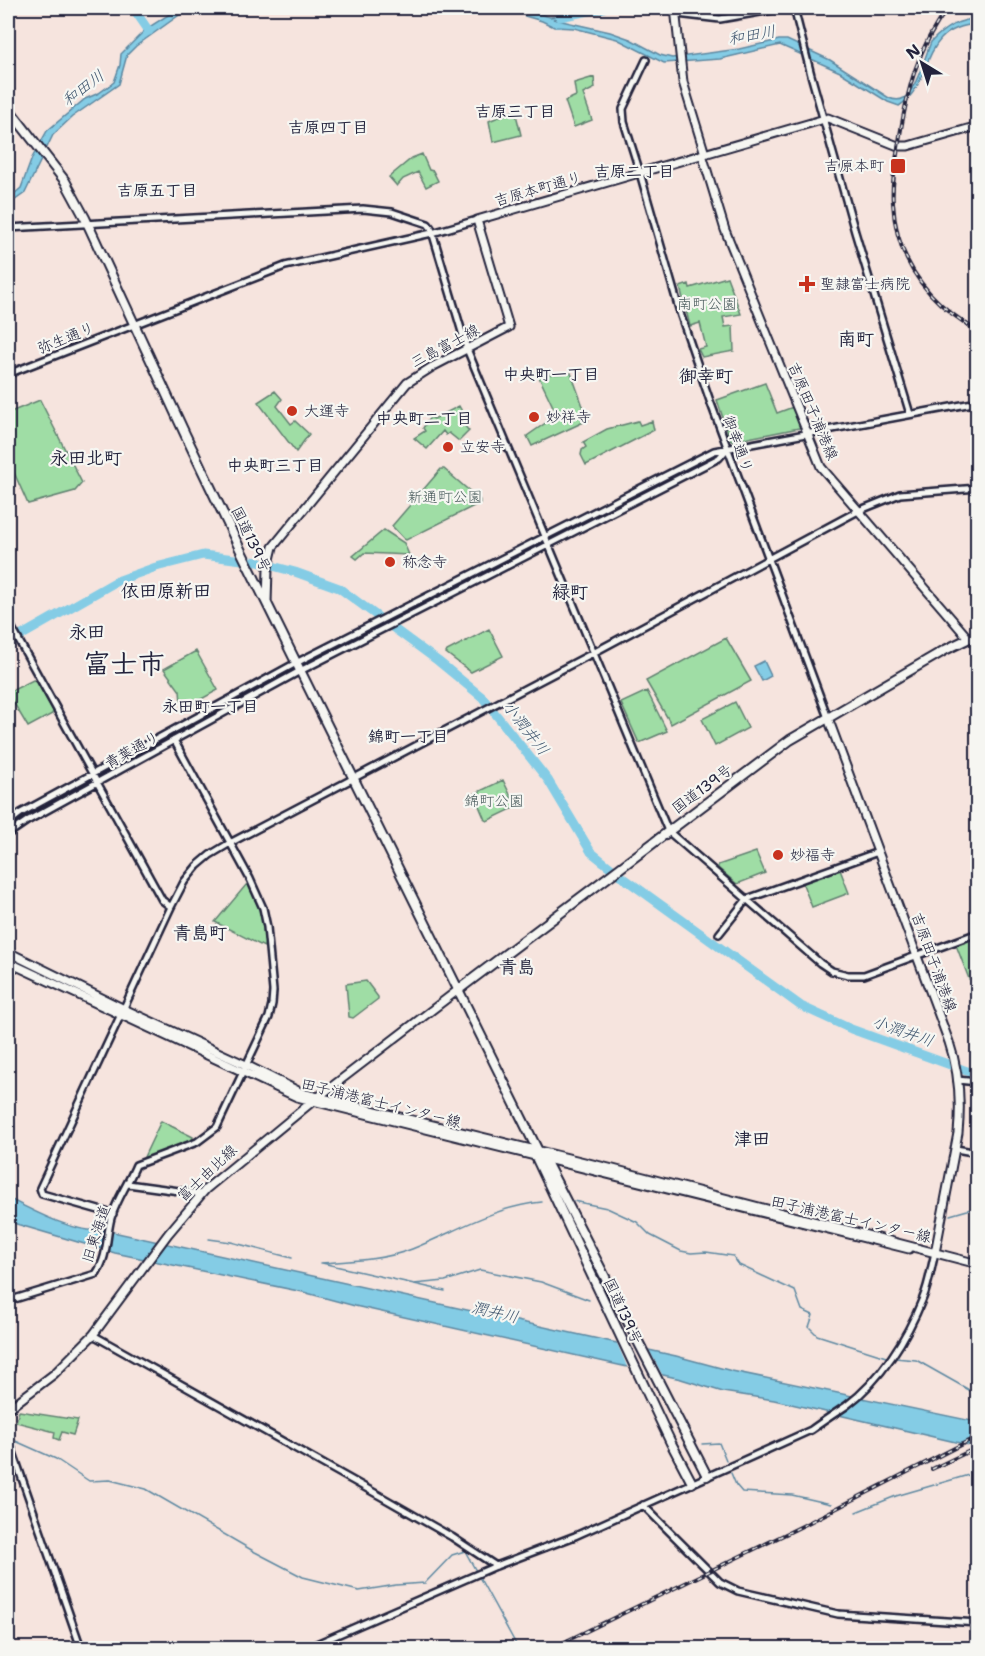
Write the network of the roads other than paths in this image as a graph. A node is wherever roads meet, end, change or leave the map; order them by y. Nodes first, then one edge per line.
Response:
1 (784, 8) edge
2 (794, 8) edge
3 (676, 11) edge
4 (646, 60) dead end
5 (8, 108) edge
6 (823, 119) junction
7 (978, 126) edge
8 (704, 154) junction
9 (640, 173) junction
10 (477, 220) junction
11 (87, 224) junction
12 (8, 228) edge
13 (432, 233) junction
14 (133, 324) junction
15 (467, 349) junction
16 (8, 374) edge
17 (978, 402) edge
18 (910, 414) junction
19 (807, 434) junction
20 (727, 449) junction
21 (978, 488) edge
22 (858, 511) junction
23 (544, 536) junction
24 (548, 545) junction
25 (769, 560) junction
26 (267, 603) junction
27 (8, 621) edge
28 (978, 634) edge
29 (968, 638) junction
30 (593, 653) junction
31 (296, 663) junction
32 (300, 671) junction
33 (828, 718) junction
34 (174, 740) junction
35 (92, 774) junction
36 (353, 779) junction
37 (97, 783) junction
38 (8, 823) edge
39 (668, 831) junction
40 (8, 834) edge
41 (230, 843) junction
42 (878, 852) junction
43 (747, 899) junction
44 (171, 907) junction
45 (978, 933) edge
46 (719, 934) dead end
47 (8, 952) edge
48 (917, 956) junction
49 (8, 962) edge
50 (458, 990) junction
51 (123, 1012) junction
52 (245, 1068) junction
53 (957, 1077) junction
54 (978, 1082) edge
55 (320, 1096) junction
56 (313, 1101) junction
57 (956, 1149) junction
58 (536, 1153) junction
59 (978, 1154) edge
60 (544, 1158) junction
61 (128, 1184) junction
62 (201, 1194) junction
63 (112, 1216) junction
64 (935, 1253) junction
65 (978, 1263) edge
66 (8, 1301) edge
67 (93, 1335) junction
68 (8, 1409) edge
69 (8, 1439) edge
70 (707, 1476) junction
71 (692, 1483) junction
72 (643, 1505) junction
73 (496, 1566) junction
74 (978, 1623) edge
75 (81, 1648) edge
76 (307, 1648) edge

1 - 3 street
2 - 6 street
3 - 8 main road
4 - 9 street, 御幸通り
5 - 11 highway, 国道139号
6 - 7 main road
6 - 8 main road, 吉原本町通り
6 - 18 street
8 - 9 main road, 吉原本町通り
8 - 19 main road, 吉原田子浦港線
9 - 10 main road, 吉原本町通り
9 - 20 street, 御幸通り
10 - 13 street, 吉原本町通り
10 - 15 main road, 三島富士線
11 - 12 street
11 - 13 street
11 - 14 highway, 国道139号
13 - 14 street, 吉原本町通り
13 - 15 street
14 - 16 street, 弥生通り
14 - 26 highway, 国道139号
15 - 23 street
15 - 26 main road, 三島富士線
17 - 18 street, 青葉通り
18 - 19 street, 青葉通り
19 - 20 street, 青葉通り
19 - 22 main road, 吉原田子浦港線
20 - 23 street, 青葉通り
20 - 24 street, 青葉通り
20 - 25 street, 御幸通り
21 - 22 street
22 - 25 street
22 - 29 main road, 吉原田子浦港線
23 - 24 street
23 - 31 street, 青葉通り
24 - 30 street
24 - 32 street, 青葉通り
25 - 30 street
25 - 33 street, 御幸通り
26 - 31 highway, 国道139号
27 - 35 street
28 - 29 highway, 国道139号
29 - 33 highway, 国道139号
30 - 36 street
30 - 39 street
31 - 32 highway, 国道139号
31 - 35 street, 青葉通り
32 - 34 street, 青葉通り
32 - 36 highway, 国道139号
33 - 39 highway, 国道139号
33 - 42 main road, 吉原田子浦港線
34 - 37 street, 青葉通り
34 - 41 street, 旧東海道
35 - 37 street
35 - 38 street, 青葉通り
36 - 41 street
36 - 50 highway, 国道139号
37 - 40 street, 青葉通り
37 - 44 street
39 - 43 street
39 - 50 highway, 国道139号
41 - 44 street
41 - 52 street, 旧東海道
42 - 43 street
42 - 48 main road, 吉原田子浦港線
43 - 46 street
43 - 48 street
44 - 51 street
45 - 48 street
47 - 51 main road, 田子浦港富士インター線
48 - 53 main road, 吉原田子浦港線
49 - 51 main road, 田子浦港富士インター線
50 - 55 main road, 富士由比線
50 - 58 highway, 国道139号
51 - 52 main road, 田子浦港富士インター線
51 - 63 street
52 - 55 main road, 田子浦港富士インター線
52 - 56 main road, 田子浦港富士インター線
52 - 61 street, 旧東海道
53 - 54 street
53 - 57 main road, 吉原田子浦港線
55 - 56 main road, 富士由比線
55 - 58 main road, 田子浦港富士インター線
56 - 58 main road, 田子浦港富士インター線
56 - 62 main road, 富士由比線
57 - 59 street
57 - 64 main road, 吉原田子浦港線
58 - 60 highway, 国道139号
58 - 64 main road, 田子浦港富士インター線
58 - 71 highway, 国道139号
60 - 64 main road, 田子浦港富士インター線
60 - 70 highway, 国道139号
61 - 62 street
61 - 63 street, 旧東海道
62 - 67 main road, 富士由比線
63 - 66 street, 旧東海道
64 - 65 main road
64 - 70 street
67 - 68 main road, 富士由比線
67 - 73 street
69 - 75 street
70 - 71 street
71 - 72 street
72 - 73 street
72 - 74 street
73 - 76 street

